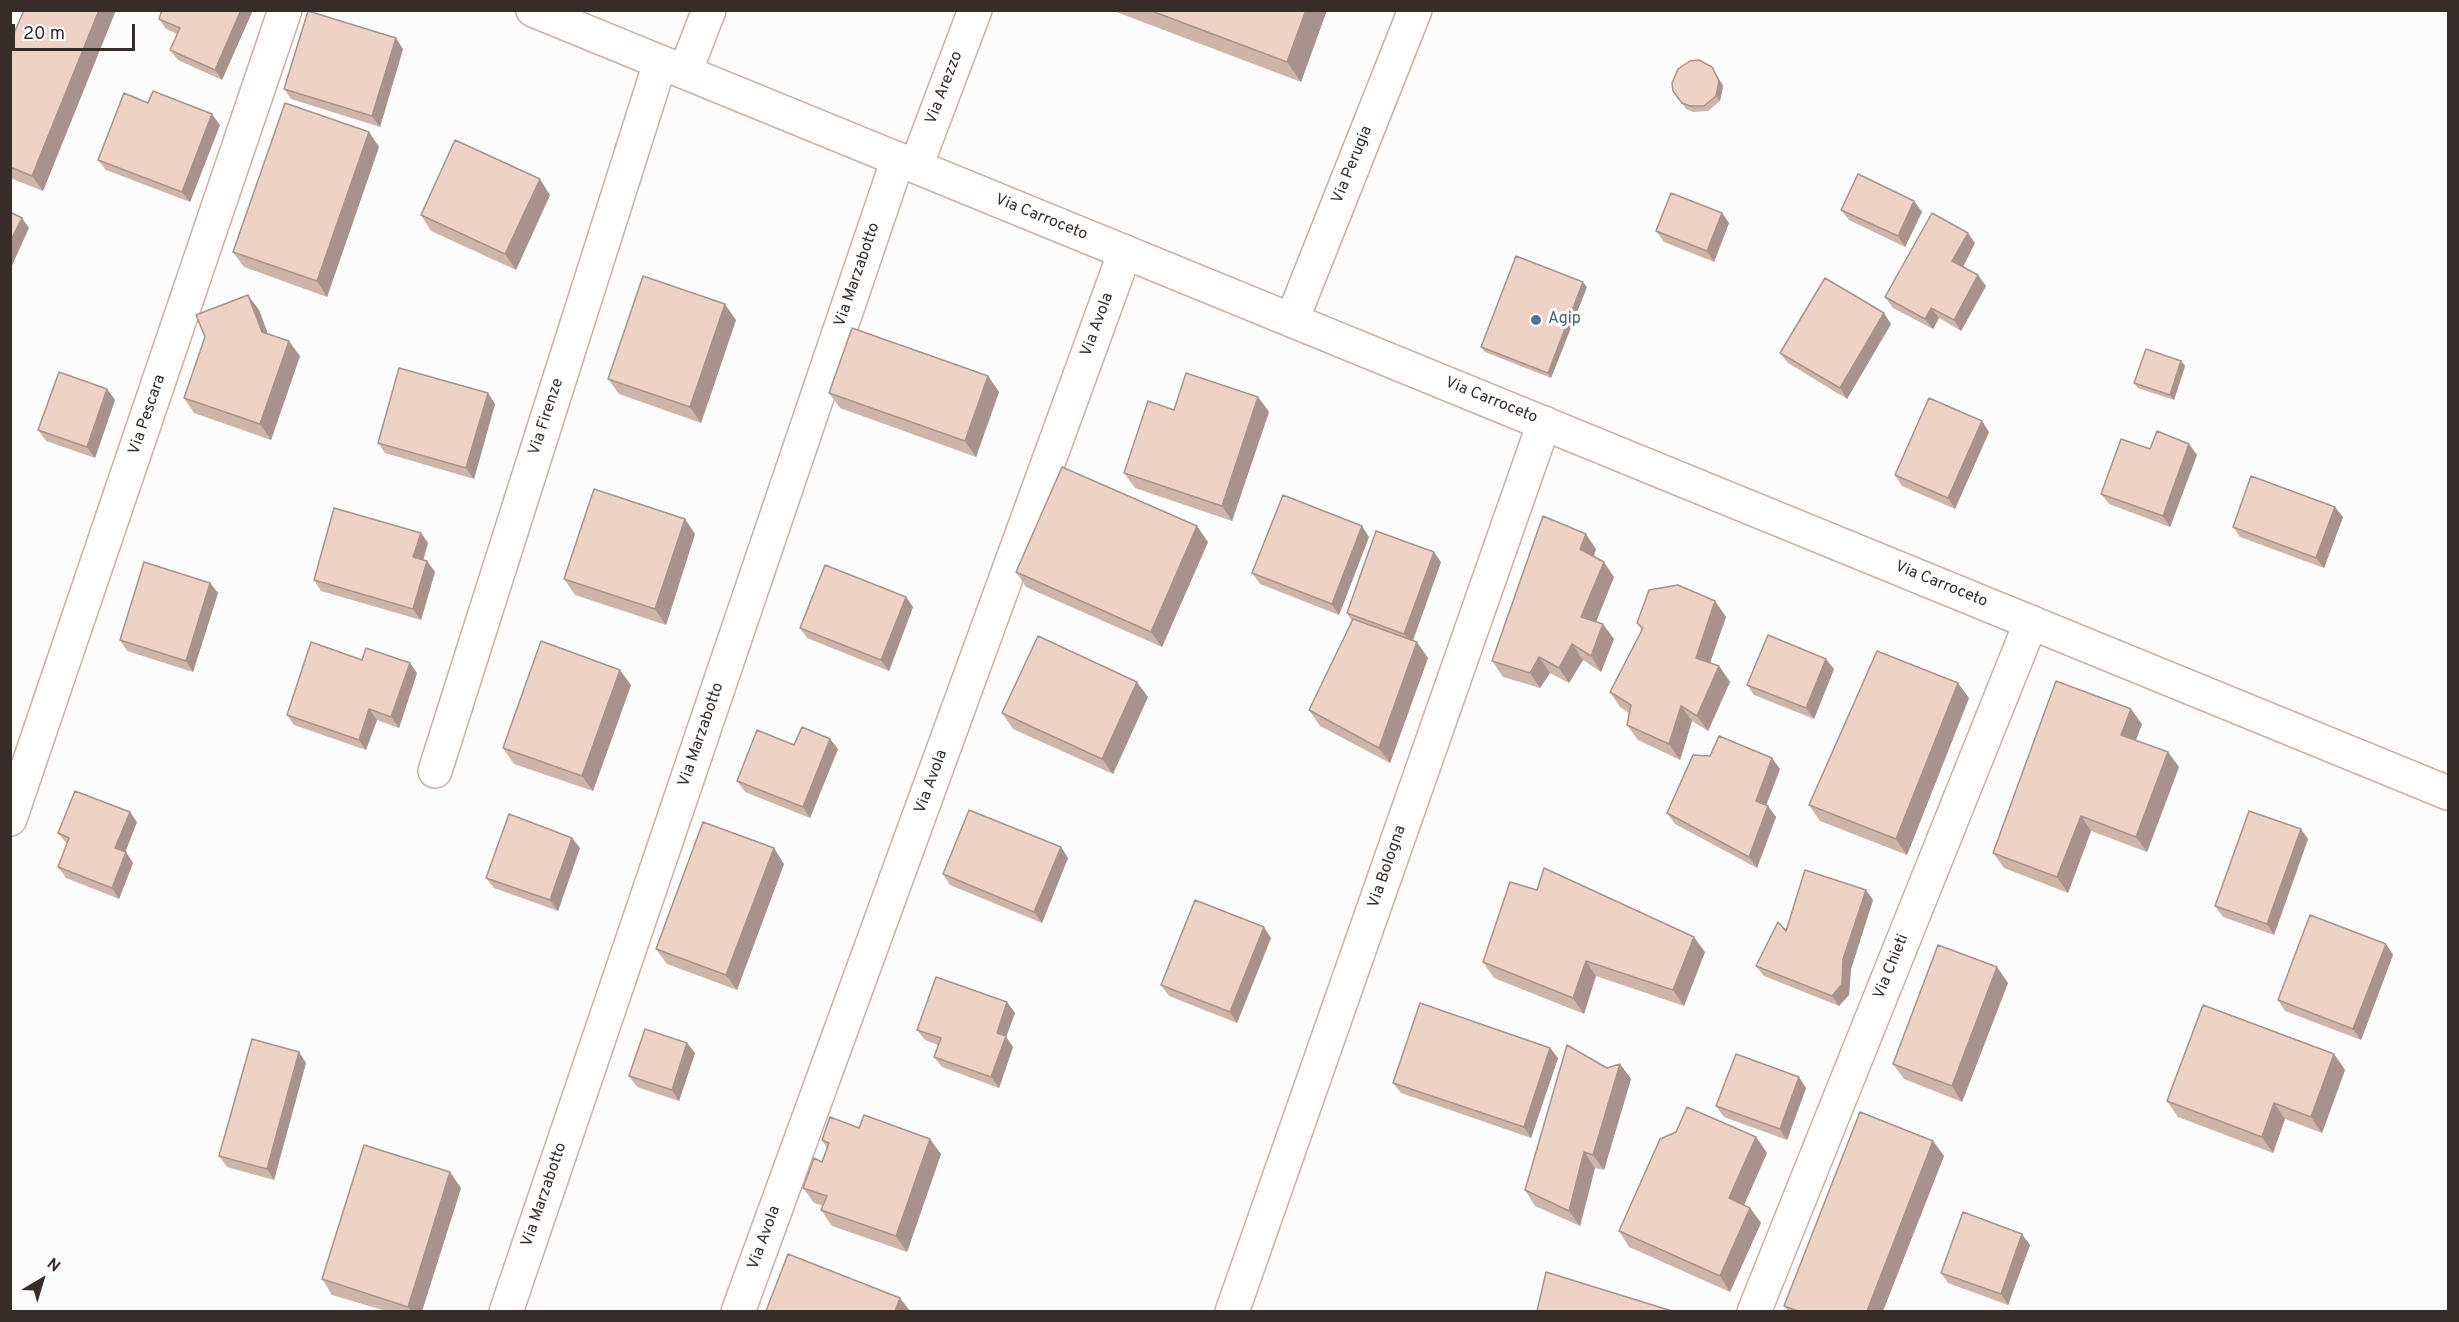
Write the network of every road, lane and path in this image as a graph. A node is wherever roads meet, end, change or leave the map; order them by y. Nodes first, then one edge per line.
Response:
1 (285, 10) edge
2 (533, 10) edge
3 (709, 10) edge
4 (975, 10) edge
5 (1414, 10) edge
6 (672, 67) junction
7 (907, 163) junction
8 (1125, 252) junction
9 (1292, 320) junction
10 (1544, 423) junction
11 (2031, 622) junction
12 (435, 771) dead end
13 (2448, 793) edge
14 (10, 819) edge
15 (506, 1311) edge
16 (738, 1311) edge
17 (1232, 1311) edge
18 (1754, 1311) edge

1 - 14 street, Via Pescara
2 - 6 street, Via Carroceto
3 - 6 street, Via Firenze
4 - 7 street, Via Arezzo
5 - 9 street, Via Perugia
6 - 7 street, Via Carroceto
6 - 12 street, Via Firenze
7 - 8 street, Via Carroceto
7 - 15 street, Via Marzabotto
8 - 9 street, Via Carroceto
8 - 16 street, Via Avola
9 - 10 street, Via Carroceto
10 - 11 street, Via Carroceto
10 - 17 street, Via Bologna
11 - 13 street, Via Carroceto
11 - 18 street, Via Chieti

